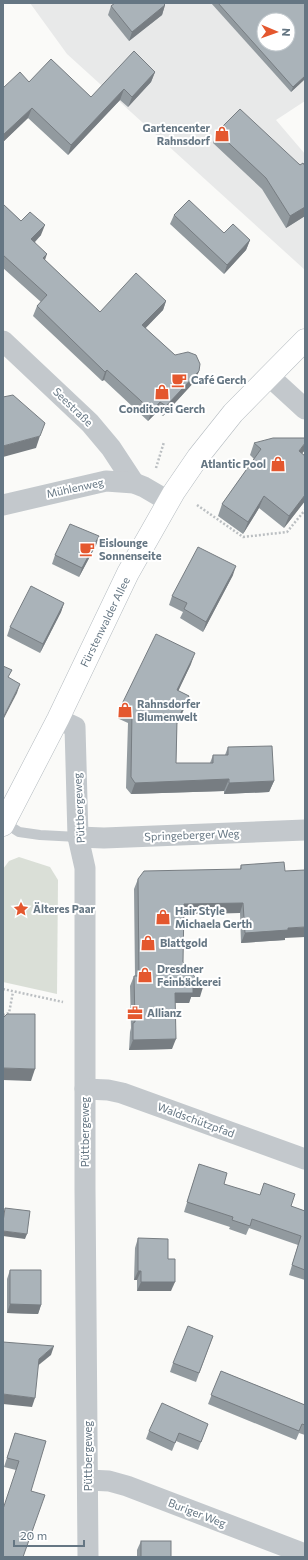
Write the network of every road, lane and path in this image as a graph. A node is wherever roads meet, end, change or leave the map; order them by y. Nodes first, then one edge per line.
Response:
1 (305, 340) edge
2 (3, 341) edge
3 (270, 376) junction
4 (305, 409) edge
5 (134, 483) junction
6 (168, 501) junction
7 (197, 504) dead end
8 (3, 505) edge
9 (305, 510) edge
10 (58, 719) junction
11 (4, 824) edge
12 (305, 830) edge
13 (78, 837) junction
14 (3, 989) edge
15 (13, 992) junction
16 (85, 1008) junction
17 (3, 1015) edge
18 (85, 1089) junction
19 (305, 1159) edge
20 (88, 1480) junction
21 (305, 1554) edge
22 (88, 1557) edge

1 - 3 main road, Fürstenwalder Allee
2 - 5 street, Seestraße
3 - 4 street
3 - 6 main road, Fürstenwalder Allee
5 - 6 street, Mühlenweg
5 - 8 street, Mühlenweg
6 - 10 main road, Fürstenwalder Allee
7 - 9 path
10 - 11 main road, Fürstenwalder Allee
10 - 13 street, Püttbergeweg
11 - 13 lane
12 - 13 street, Springeberger Weg
13 - 16 street, Püttbergeweg
14 - 15 path
15 - 16 path
15 - 17 path
16 - 18 street, Püttbergeweg
18 - 19 street, Waldschützpfad
18 - 20 street, Püttbergeweg
20 - 21 street, Buriger Weg
20 - 22 street, Püttbergeweg

